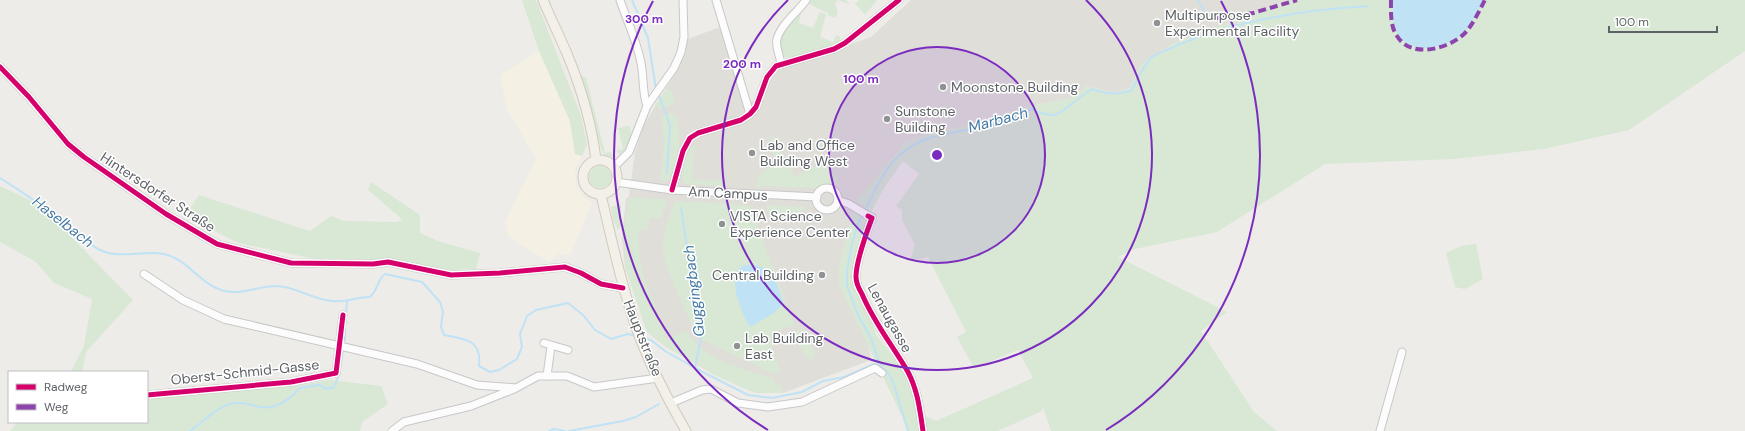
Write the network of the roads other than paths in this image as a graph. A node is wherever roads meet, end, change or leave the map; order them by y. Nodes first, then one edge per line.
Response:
1 (543, 0) edge
2 (620, 0) edge
3 (684, 0) edge
4 (716, 0) edge
5 (806, 0) edge
6 (899, 0) edge
7 (781, 64) junction
8 (0, 67) edge
9 (647, 106) junction
10 (748, 116) junction
11 (596, 160) junction
12 (614, 167) junction
13 (616, 182) junction
14 (672, 190) junction
15 (601, 195) junction
16 (817, 196) junction
17 (838, 200) junction
18 (144, 274) dead end
19 (624, 288) junction
20 (343, 315) dead end
21 (544, 343) dead end
22 (340, 345) junction
23 (551, 346) junction
24 (568, 350) dead end
25 (1402, 352) dead end
26 (882, 372) dead end
27 (547, 376) junction
28 (658, 378) junction
29 (516, 388) junction
30 (148, 395) edge
31 (671, 403) junction
32 (392, 431) edge
33 (686, 431) edge
34 (923, 431) edge
35 (1380, 431) edge

1 - 11 main road
2 - 9 street
3 - 9 street
4 - 10 street
5 - 7 street
6 - 7 street
7 - 10 street
8 - 19 street, Hintersdorfer Straße
9 - 12 street
10 - 14 street
11 - 12 main road
11 - 15 main road
12 - 13 main road
13 - 14 street, Am Campus
13 - 15 main road
14 - 16 street, Am Campus
15 - 19 main road, Hauptstraße
16 - 17 street
16 - 17 street
17 - 34 street, Lenaugasse
18 - 22 street
19 - 28 main road, Hauptstraße
20 - 22 street, Oberst-Schmid-Gasse
21 - 23 street
22 - 29 street
22 - 30 street, Oberst-Schmid-Gasse
23 - 24 street
23 - 27 street
25 - 35 street
26 - 31 street
27 - 28 street
27 - 29 street
28 - 31 main road, Hauptstraße
29 - 32 street
31 - 33 main road, Hauptstraße

